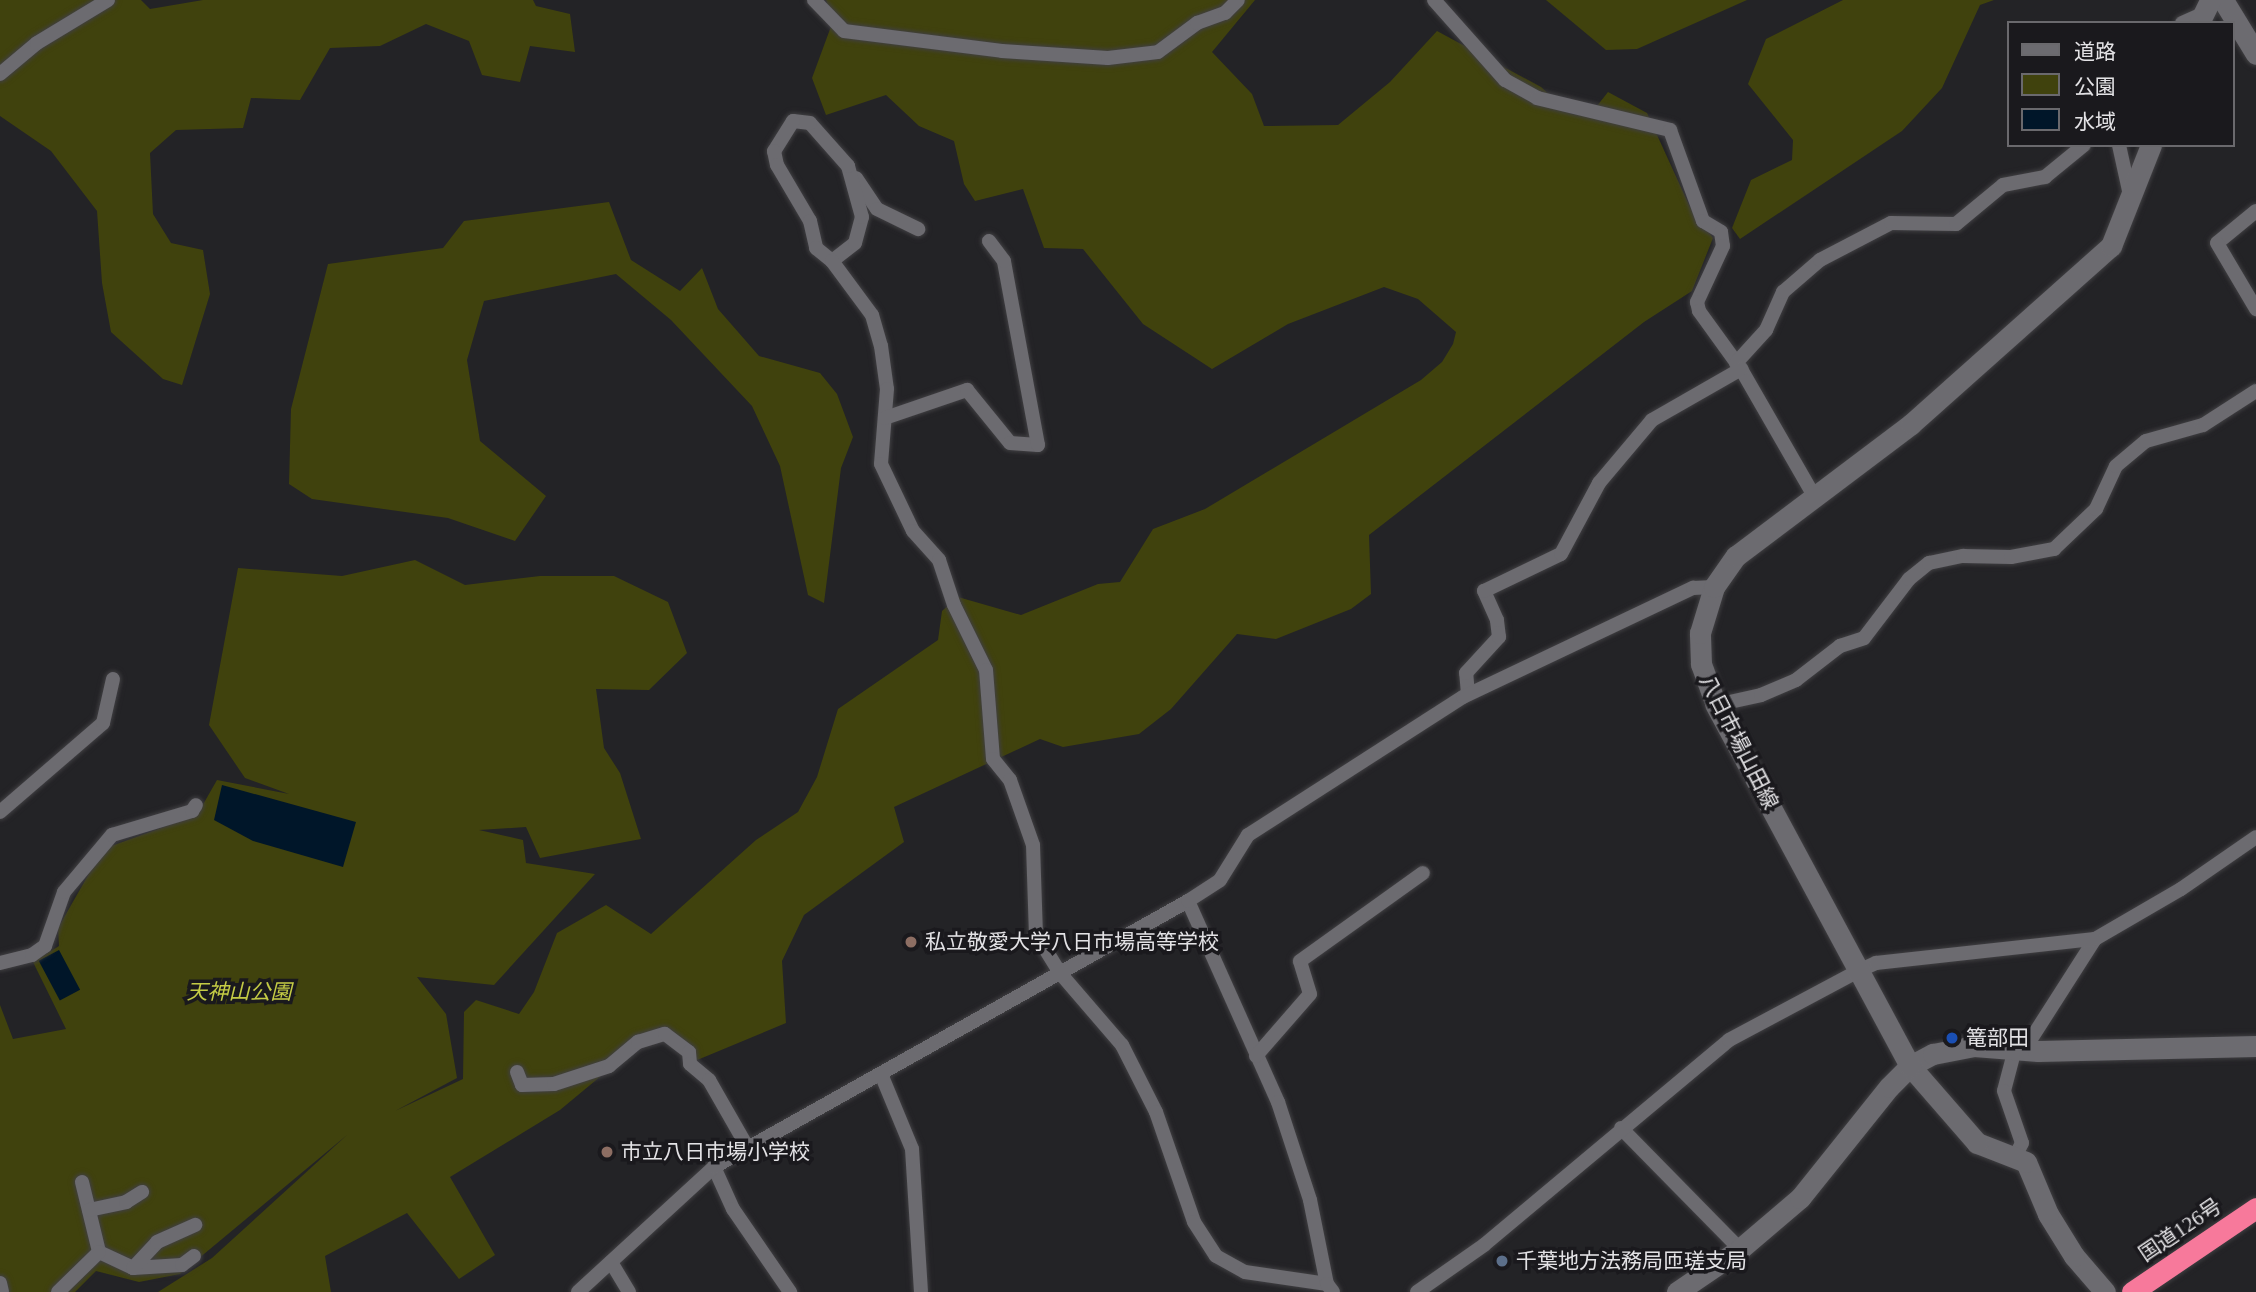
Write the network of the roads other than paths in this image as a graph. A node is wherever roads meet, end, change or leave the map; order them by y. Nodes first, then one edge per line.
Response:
1 (108, 0) edge
2 (814, 0) edge
3 (1238, 0) edge
4 (1434, 0) edge
5 (2223, 0) edge
6 (2204, 12) edge
7 (2186, 21) edge
8 (2256, 54) edge
9 (0, 74) edge
10 (2082, 147) edge
11 (2119, 147) edge
12 (2150, 147) edge
13 (848, 166) junction
14 (2131, 198) junction
15 (2256, 211) edge
16 (918, 229) dead end
17 (989, 241) dead end
18 (832, 261) junction
19 (2256, 309) edge
20 (1739, 366) junction
21 (2256, 391) edge
22 (885, 418) junction
23 (1812, 494) junction
24 (1714, 587) junction
25 (113, 679) dead end
26 (1468, 694) junction
27 (1716, 705) junction
28 (196, 805) dead end
29 (0, 812) edge
30 (2256, 837) edge
31 (1423, 873) dead end
32 (1188, 901) junction
33 (2095, 939) junction
34 (0, 963) edge
35 (1858, 971) junction
36 (1060, 973) junction
37 (2256, 1046) edge
38 (2020, 1049) junction
39 (1256, 1056) junction
40 (1910, 1066) junction
41 (517, 1072) dead end
42 (881, 1074) junction
43 (1621, 1128) junction
44 (748, 1148) junction
45 (2015, 1157) junction
46 (714, 1167) junction
47 (82, 1182) dead end
48 (142, 1192) dead end
49 (2256, 1208) edge
50 (89, 1210) junction
51 (195, 1225) dead end
52 (1740, 1249) junction
53 (99, 1252) junction
54 (194, 1256) dead end
55 (611, 1262) junction
56 (133, 1268) junction
57 (0, 1283) edge
58 (1330, 1288) edge
59 (2, 1292) edge
60 (58, 1292) edge
61 (578, 1292) edge
62 (629, 1292) edge
63 (790, 1292) edge
64 (921, 1292) edge
65 (1417, 1292) edge
66 (1677, 1292) edge
67 (2105, 1292) edge
68 (2132, 1292) edge

1 - 9 street
2 - 3 street
4 - 20 street
5 - 8 main road
6 - 7 street
10 - 20 street
11 - 14 street
12 - 14 main road, 八日市場山田線
13 - 16 street
13 - 18 street
13 - 18 street
14 - 23 main road, 八日市場山田線
15 - 19 street
17 - 22 street
18 - 22 street
20 - 23 street
20 - 26 street
21 - 27 street
22 - 36 street
23 - 24 main road, 八日市場山田線
24 - 26 street
24 - 27 main road, 八日市場山田線
25 - 29 street
26 - 32 street
27 - 35 main road, 八日市場山田線
28 - 34 street
30 - 33 street
31 - 39 street
32 - 36 street
32 - 39 street
33 - 35 street
33 - 38 street
35 - 40 main road, 八日市場山田線
35 - 43 street
36 - 42 street
36 - 58 street
37 - 38 main road
38 - 40 main road
38 - 45 street
39 - 58 street
40 - 45 main road, 八日市場山田線
40 - 52 main road
41 - 44 street
42 - 44 street
42 - 64 street
43 - 52 street
43 - 65 street
44 - 46 street
45 - 67 main road
46 - 55 street
46 - 63 street
47 - 50 street
48 - 50 street
49 - 68 highway, 国道126号
50 - 53 street
51 - 56 street
52 - 66 main road
53 - 56 street
53 - 60 street
54 - 56 street
55 - 61 street
55 - 62 street
57 - 59 street

